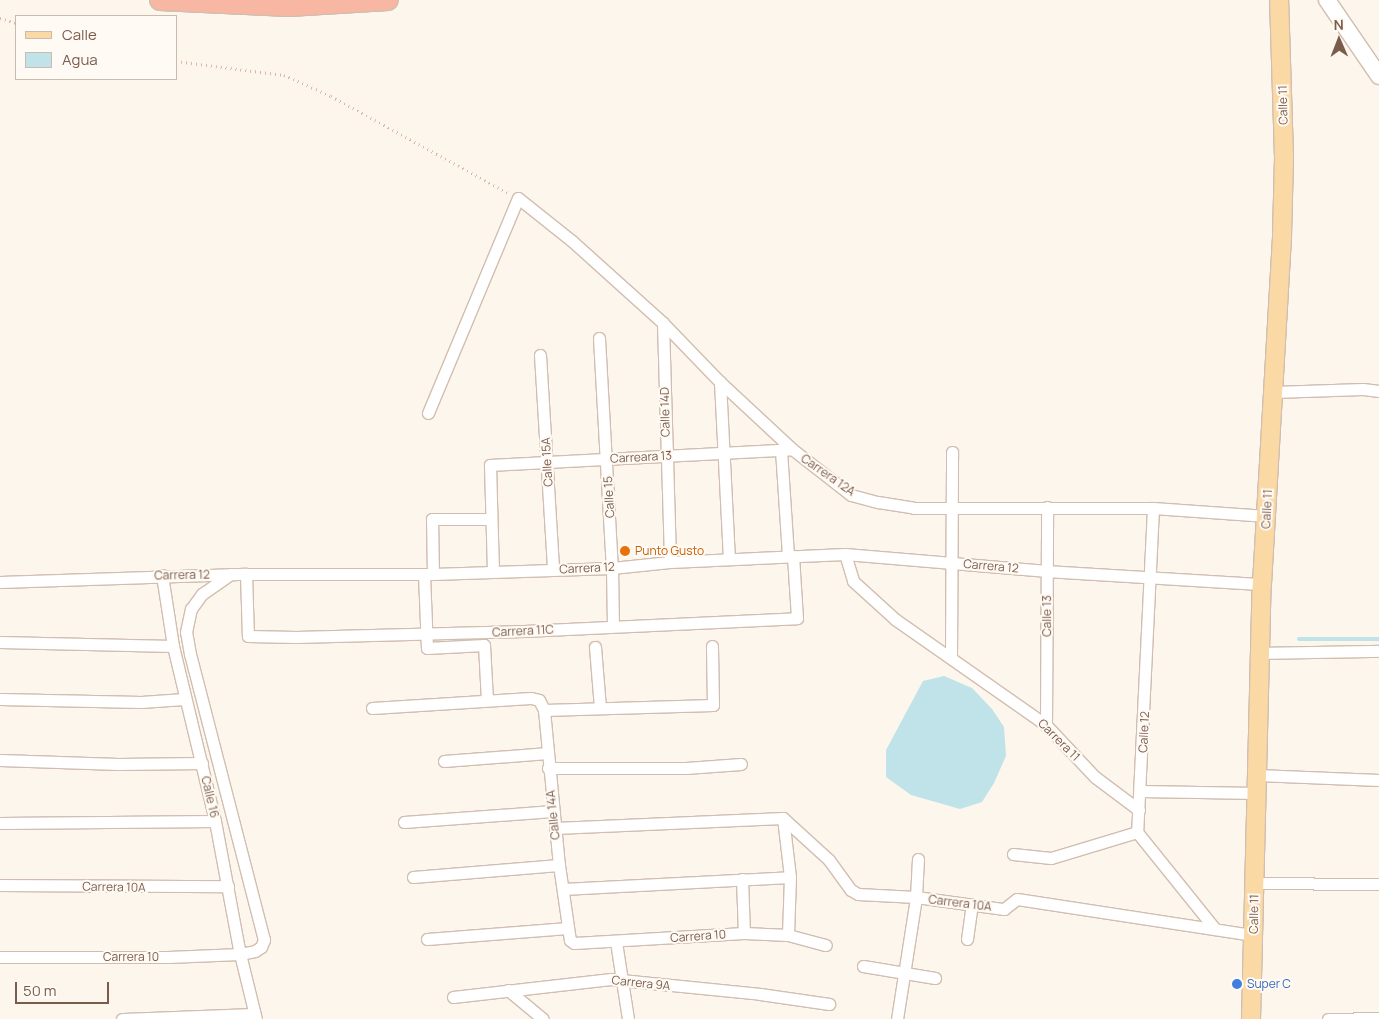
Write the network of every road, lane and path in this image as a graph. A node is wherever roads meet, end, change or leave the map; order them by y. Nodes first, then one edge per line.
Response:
1 (160, 0) edge
2 (388, 0) edge
3 (1279, 0) edge
4 (1327, 0) edge
5 (0, 18) edge
6 (15, 22) edge
7 (178, 61) edge
8 (1379, 76) edge
9 (518, 198) junction
10 (663, 323) junction
11 (599, 338) dead end
12 (540, 355) dead end
13 (720, 382) junction
14 (1379, 391) edge
15 (1273, 392) junction
16 (428, 413) dead end
17 (786, 449) junction
18 (952, 452) dead end
19 (724, 453) junction
20 (666, 456) junction
21 (607, 459) junction
22 (547, 462) junction
23 (1047, 507) junction
24 (953, 508) junction
25 (1153, 508) junction
26 (1267, 516) junction
27 (490, 519) junction
28 (845, 554) junction
29 (790, 556) junction
30 (729, 559) junction
31 (670, 562) junction
32 (951, 563) junction
33 (612, 568) junction
34 (553, 570) junction
35 (1047, 571) junction
36 (492, 572) junction
37 (232, 574) junction
38 (246, 574) junction
39 (428, 574) junction
40 (162, 575) junction
41 (1151, 577) junction
42 (0, 582) edge
43 (1262, 584) junction
44 (613, 626) junction
45 (426, 634) junction
46 (0, 642) edge
47 (173, 646) junction
48 (712, 646) dead end
49 (595, 647) dead end
50 (1379, 651) edge
51 (1260, 653) junction
52 (951, 657) junction
53 (0, 699) edge
54 (184, 699) junction
55 (487, 700) junction
56 (372, 708) dead end
57 (600, 708) junction
58 (544, 710) junction
59 (1046, 725) junction
60 (548, 753) junction
61 (0, 760) edge
62 (444, 761) dead end
63 (202, 763) junction
64 (741, 764) dead end
65 (548, 768) junction
66 (1257, 775) junction
67 (1379, 780) edge
68 (1141, 791) junction
69 (1257, 793) junction
70 (1139, 810) junction
71 (554, 811) junction
72 (783, 818) junction
73 (215, 821) junction
74 (404, 822) dead end
75 (0, 823) edge
76 (555, 828) junction
77 (1137, 832) junction
78 (1013, 854) dead end
79 (918, 859) dead end
80 (558, 865) junction
81 (413, 877) dead end
82 (790, 877) junction
83 (742, 878) junction
84 (1255, 883) junction
85 (1379, 884) edge
86 (0, 885) edge
87 (228, 886) junction
88 (563, 889) junction
89 (916, 897) junction
90 (972, 904) junction
91 (1215, 929) junction
92 (744, 933) junction
93 (569, 934) junction
94 (788, 935) junction
95 (1253, 935) junction
96 (427, 939) dead end
97 (967, 939) dead end
98 (616, 942) junction
99 (826, 945) dead end
100 (240, 954) junction
101 (0, 957) edge
102 (864, 966) dead end
103 (905, 972) junction
104 (935, 978) dead end
105 (622, 982) junction
106 (508, 990) junction
107 (453, 996) dead end
108 (829, 1004) dead end
109 (255, 1016) edge
110 (1379, 1018) edge
111 (122, 1019) edge
112 (543, 1019) edge
113 (628, 1019) edge
114 (897, 1019) edge
115 (1251, 1019) edge
116 (1328, 1019) edge

1 - 2 highway
3 - 15 main road, Calle 11
4 - 8 street
5 - 6 path
7 - 9 path
9 - 10 street, Carrera 12A
9 - 16 street
10 - 13 street, Carrera 12A
10 - 20 street, Calle 14D
11 - 21 street, Calle 15
12 - 22 street, Calle 15A
13 - 17 street, Carrera 12A
13 - 19 street
14 - 15 street
15 - 26 main road, Calle 11
17 - 19 street, Carreara 13
17 - 24 street, Carrera 12A
17 - 29 street
18 - 24 street
19 - 20 street, Carreara 13
19 - 30 street
20 - 21 street, Carreara 13
20 - 31 street, Calle 14D
21 - 22 street, Carreara 13
21 - 33 street, Calle 15
22 - 27 street, Carreara 13
22 - 34 street, Calle 15A
23 - 24 street, Carrera 12A
23 - 25 street, Carrera 12A
23 - 35 street, Calle 13
24 - 32 street
25 - 26 street, Carrera 12A
25 - 41 street, Calle 12
26 - 43 main road, Calle 11
27 - 36 street
27 - 39 street
28 - 29 street, Carrera 12
28 - 32 street, Carrera 12
28 - 52 street
29 - 30 street, Carrera 12
29 - 44 street, Carrera 11C
30 - 31 street, Carrera 12
31 - 33 street, Carrera 12
32 - 35 street, Carrera 12
32 - 52 street
33 - 34 street, Carrera 12
33 - 44 street, Calle 15
34 - 36 street, Carrera 12
35 - 41 street, Carrera 12
35 - 59 street, Calle 13
36 - 39 street, Carrera 12
37 - 38 street, Carrera 12
37 - 40 street, Carrera 12
37 - 100 street, Carrera 10
38 - 39 street, Carrera 12
38 - 45 street, Carrera 11C
39 - 45 street
40 - 42 street, Carrera 12
40 - 47 street, Calle 16
41 - 43 street, Carrera 12
41 - 68 street, Calle 12
43 - 51 main road, Calle 11
44 - 45 street, Carrera 11C
45 - 55 street
46 - 47 street
47 - 54 street, Calle 16
48 - 57 street
49 - 57 street
50 - 51 street
51 - 66 main road, Calle 11
52 - 59 street, Carrera 11
53 - 54 street
54 - 63 street, Calle 16
55 - 56 street
55 - 58 street
57 - 58 street
58 - 60 street, Calle 14A
59 - 70 street, Carrera 11
60 - 62 street
60 - 65 street, Calle 14A
61 - 63 street
63 - 73 street, Calle 16
64 - 65 street
65 - 71 street, Calle 14A
66 - 67 street
66 - 69 main road, Calle 11
68 - 69 street
68 - 70 street, Calle 12
69 - 84 main road, Calle 11
70 - 77 street, Calle 12
71 - 74 street
71 - 76 street, Calle 14A
72 - 76 street
72 - 82 street
72 - 89 street, Carrera 10A
73 - 75 street
73 - 87 street, Calle 16
76 - 80 street, Calle 14A
77 - 78 street
77 - 91 street
79 - 89 street
80 - 81 street
80 - 88 street, Calle 14A
82 - 83 street
82 - 94 street
83 - 88 street
83 - 92 street
84 - 85 street
84 - 95 main road, Calle 11
86 - 87 street, Carrera 10A
87 - 100 street, Calle 16
88 - 93 street, Calle 14A
89 - 90 street, Carrera 10A
89 - 103 street
90 - 91 street, Carrera 10A
90 - 97 street
91 - 95 street, Carrera 10A
92 - 94 street, Carrera 10
92 - 98 street, Carrera 10
93 - 96 street
93 - 98 street, Carrera 10
94 - 99 street, Carrera 10
95 - 115 main road, Calle 11
98 - 105 street
100 - 101 street, Carrera 10
100 - 109 street, Calle 16
102 - 103 street
103 - 104 street
103 - 114 street
105 - 106 street, Carrera 9A
105 - 108 street, Carrera 9A
105 - 113 street
106 - 107 street, Carrera 9A
106 - 112 street
109 - 111 street
110 - 116 street

